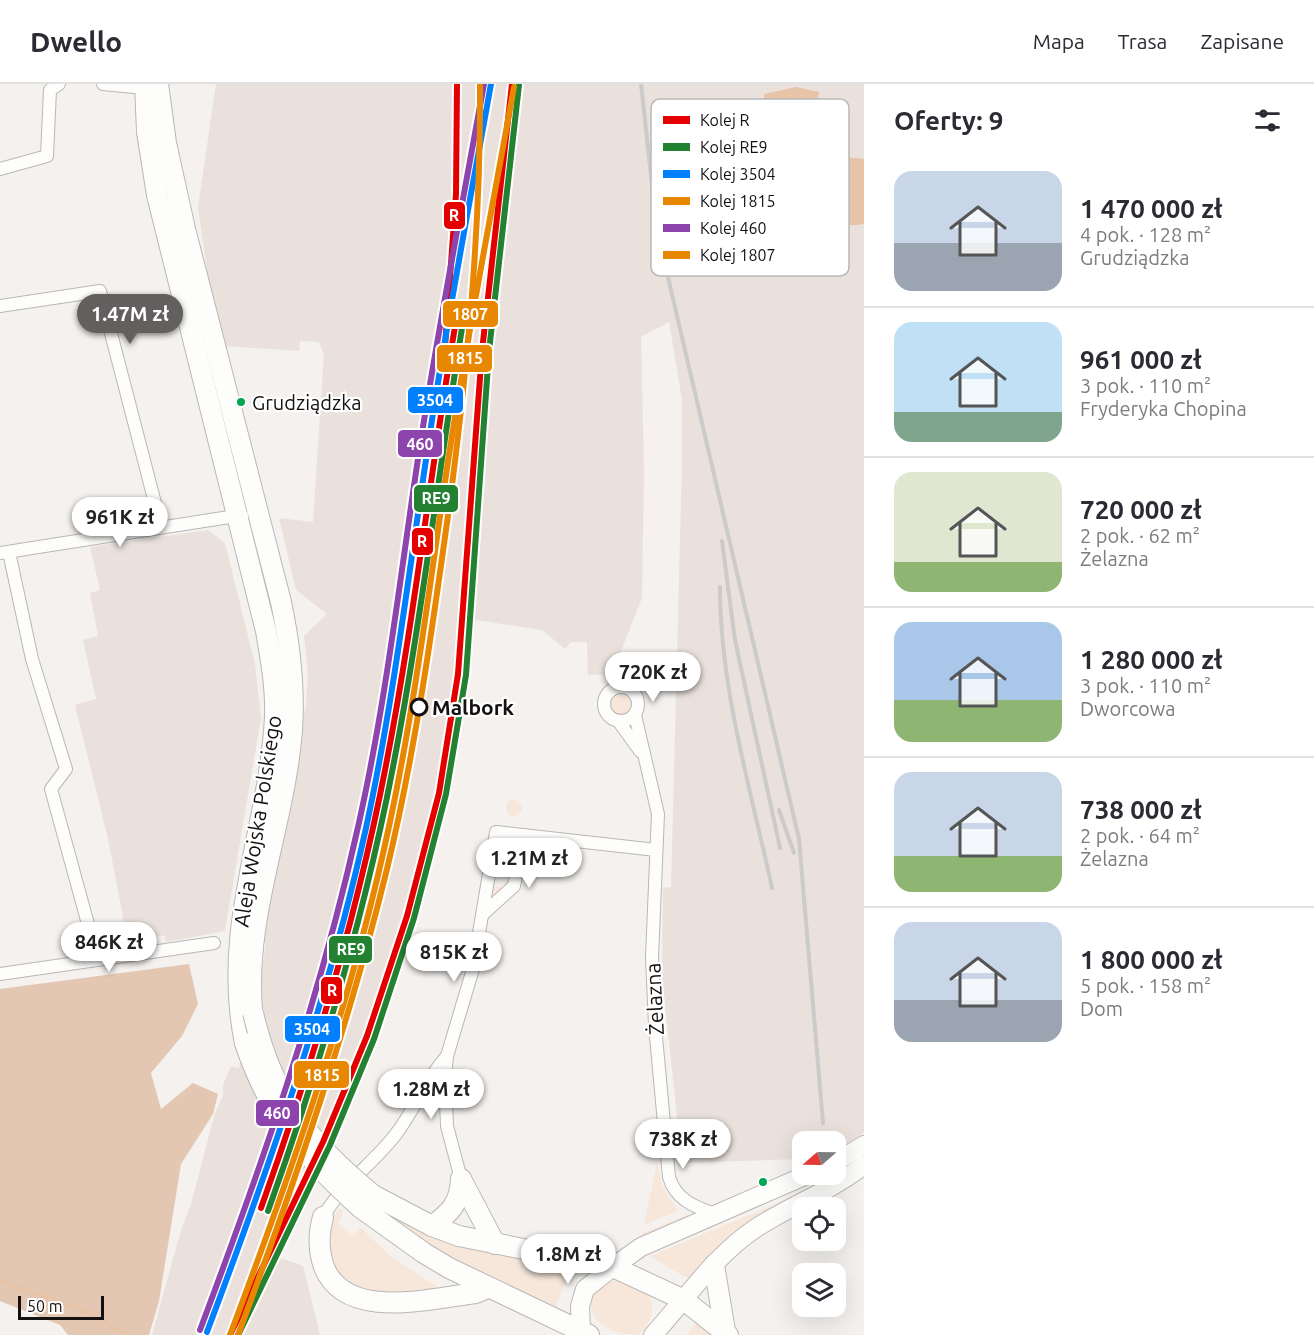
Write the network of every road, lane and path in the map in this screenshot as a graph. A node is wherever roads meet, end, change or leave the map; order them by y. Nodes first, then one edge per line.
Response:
1 (59, 84) edge
2 (103, 84) edge
3 (149, 85) edge
4 (0, 169) edge
5 (0, 306) edge
6 (258, 512) junction
7 (237, 516) junction
8 (161, 526) junction
9 (4, 552) edge
10 (635, 715) junction
11 (619, 722) junction
12 (644, 757) junction
13 (524, 835) junction
14 (656, 850) junction
15 (483, 914) junction
16 (88, 924) dead end
17 (214, 942) dead end
18 (0, 974) edge
19 (447, 1056) junction
20 (864, 1145) edge
21 (846, 1156) edge
22 (864, 1165) edge
23 (461, 1179) junction
24 (792, 1182) edge
25 (367, 1201) junction
26 (718, 1216) junction
27 (323, 1217) joint
28 (432, 1226) junction
29 (495, 1244) junction
30 (714, 1265) junction
31 (612, 1267) junction
32 (487, 1288) junction
33 (684, 1300) junction
34 (657, 1331) edge
35 (585, 1333) edge
36 (727, 1333) edge

1 - 4 street
2 - 3 street
3 - 6 main road, Aleja Wojska Polskiego
3 - 7 main road, Aleja Wojska Polskiego
5 - 8 street
6 - 7 street
6 - 25 main road, Aleja Wojska Polskiego, bridge
7 - 8 street
7 - 25 main road, Aleja Wojska Polskiego, bridge
8 - 9 street
9 - 16 street
10 - 11 street
10 - 11 street, Żelazna
10 - 12 street, Żelazna
11 - 12 street, Żelazna
12 - 14 street, Żelazna
13 - 14 street
13 - 15 street
13 - 15 street
14 - 26 street, Żelazna
15 - 19 street
17 - 18 street
19 - 23 street
19 - 27 street
20 - 21 main road
22 - 30 main road
23 - 28 main road
23 - 29 main road
24 - 26 main road
25 - 28 main road, Aleja Wojska Polskiego
25 - 32 main road, Aleja Wojska Polskiego
26 - 31 main road
27 - 32 main road
28 - 29 main road, Aleja Wojska Polskiego
29 - 31 main road, Aleja Wojska Polskiego
30 - 33 main road
30 - 36 main road
31 - 33 main road, Aleja Wojska Polskiego
31 - 35 main road
32 - 35 main road, Aleja Wojska Polskiego
33 - 34 main road
33 - 36 main road, Aleja Wojska Polskiego

